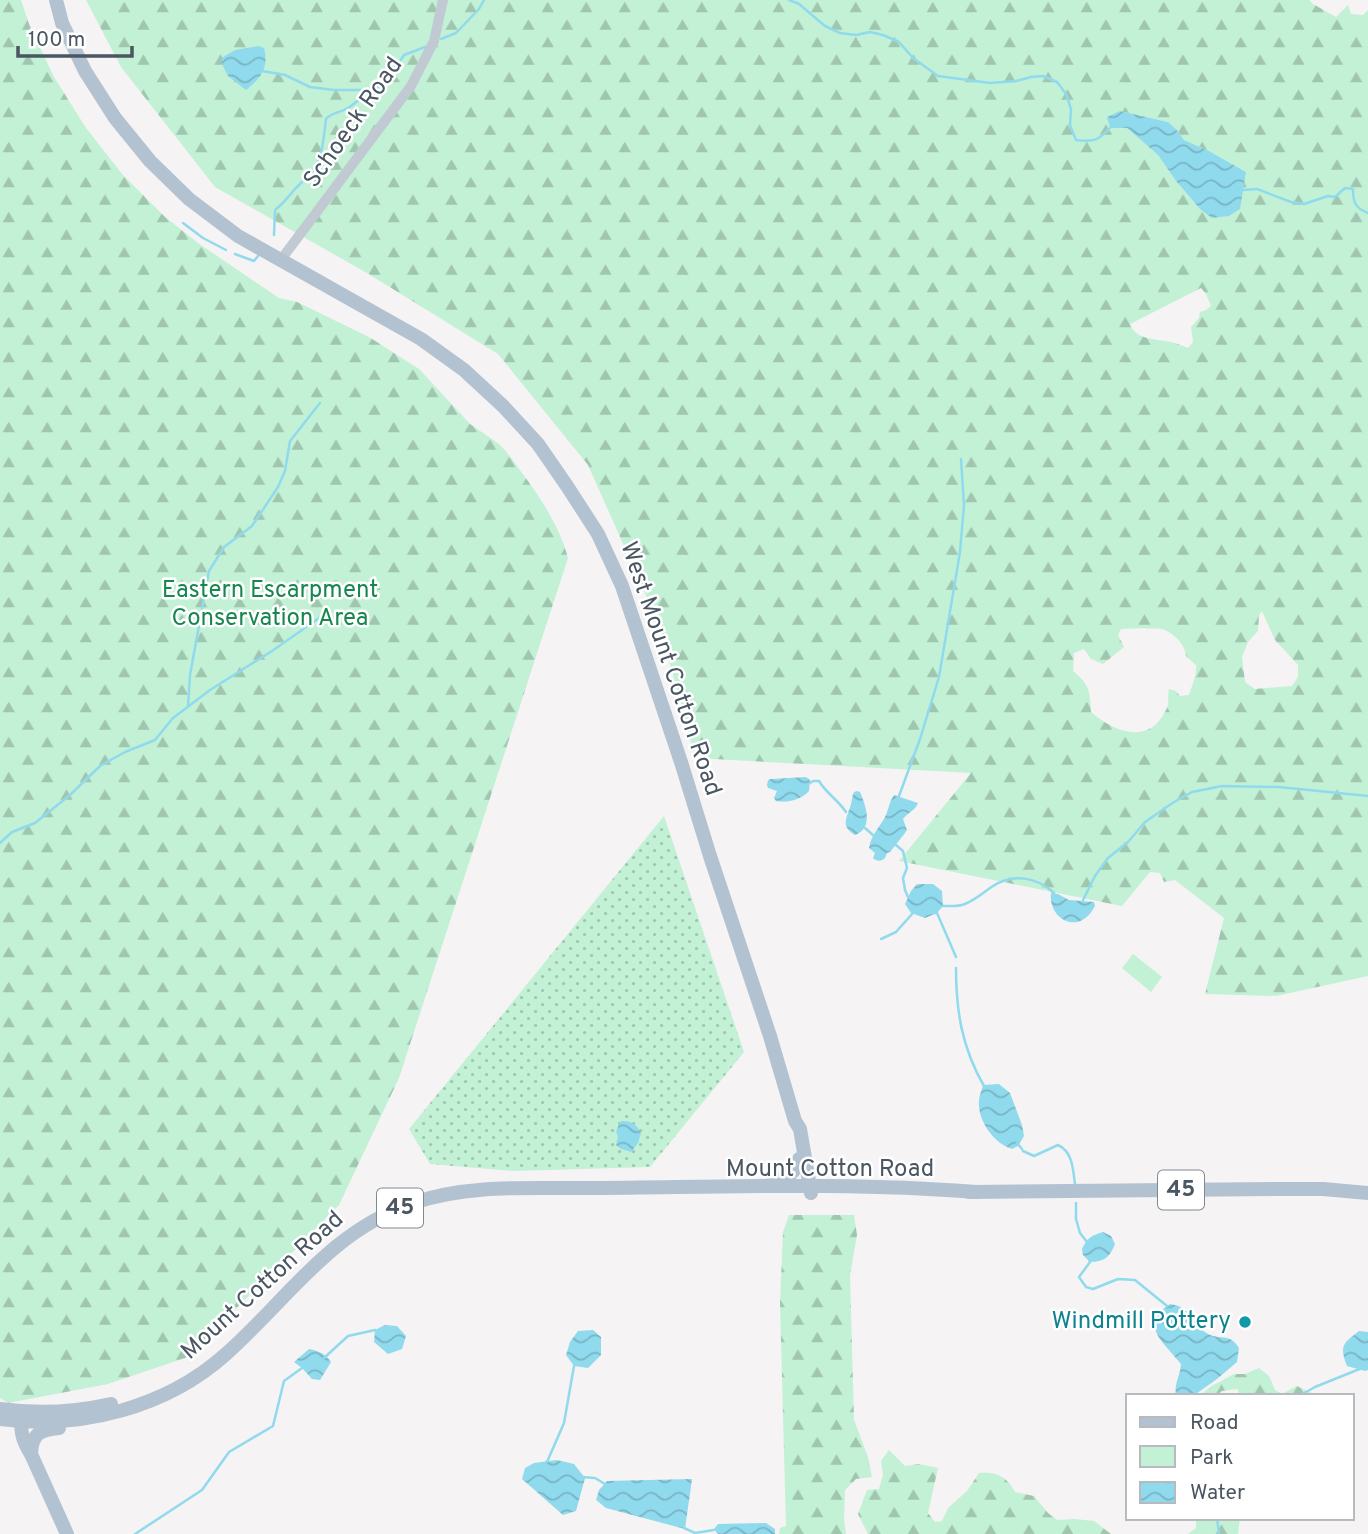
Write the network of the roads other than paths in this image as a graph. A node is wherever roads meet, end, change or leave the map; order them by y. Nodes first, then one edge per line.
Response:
1 (56, 0) edge
2 (443, 0) edge
3 (280, 261) junction
4 (798, 1125) junction
5 (799, 1159) junction
6 (715, 1185) junction
7 (841, 1185) junction
8 (600, 1188) junction
9 (807, 1189) junction
10 (976, 1192) junction
11 (1368, 1193) edge
12 (245, 1336) junction
13 (141, 1405) junction
14 (0, 1411) edge
15 (28, 1418) junction
16 (0, 1420) edge
17 (32, 1456) junction
18 (67, 1534) edge

1 - 3 main road, West Mount Cotton Road
2 - 3 street, Schoeck Road
3 - 4 main road, West Mount Cotton Road
4 - 5 main road
4 - 7 main road
4 - 9 main road
5 - 6 main road
5 - 9 main road
6 - 8 main road, Mount Cotton Road / 45
6 - 9 main road, Mount Cotton Road / 45
7 - 9 main road, Mount Cotton Road / 45
7 - 10 main road, Mount Cotton Road
8 - 9 main road, Mount Cotton Road / 45
8 - 12 main road, Mount Cotton Road / 45
9 - 10 main road, Mount Cotton Road / 45
10 - 11 main road, Mount Cotton Road / 45
12 - 13 main road, Mount Cotton Road / 45
12 - 15 main road
13 - 15 main road, Mount Cotton Road / 45
13 - 17 main road
14 - 15 main road
15 - 16 main road, Mount Cotton Road / 45
15 - 17 main road
16 - 17 main road
17 - 18 main road

